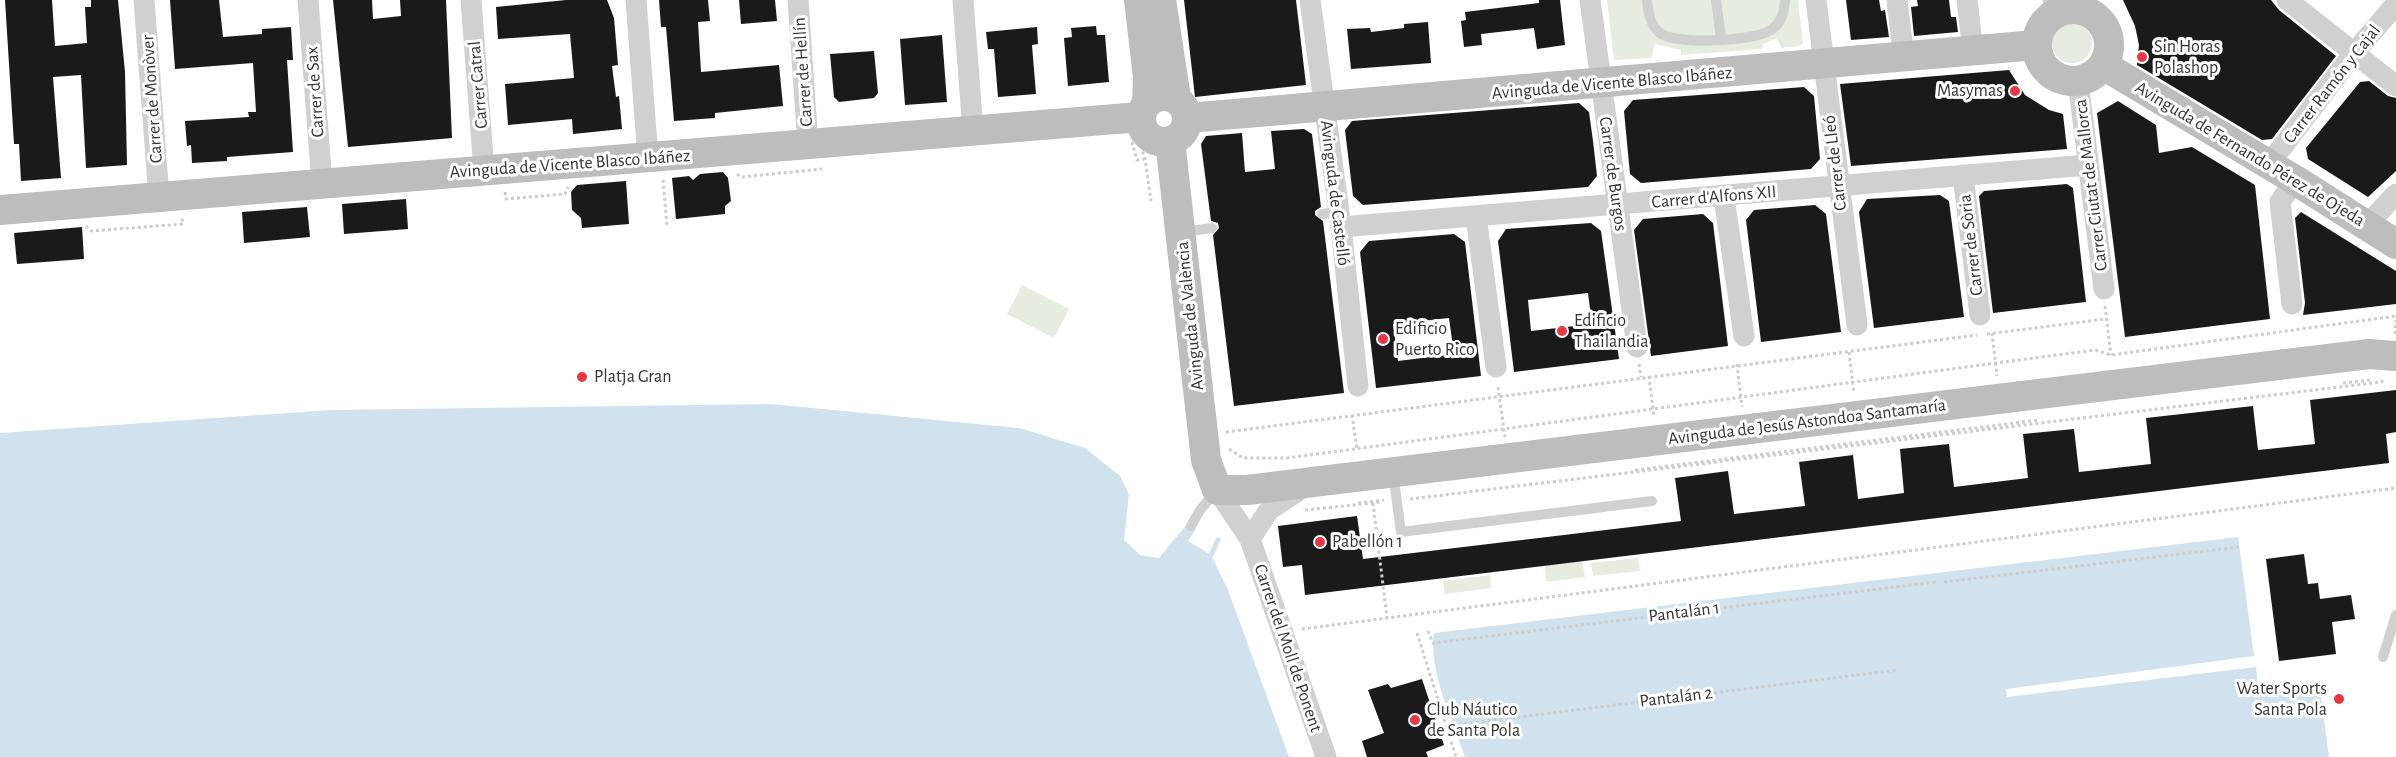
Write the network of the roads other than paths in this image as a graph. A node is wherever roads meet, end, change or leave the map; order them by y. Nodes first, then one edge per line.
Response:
1 (144, 0) edge
2 (308, 0) edge
3 (471, 0) edge
4 (636, 0) edge
5 (798, 0) edge
6 (963, 0) edge
7 (1139, 0) edge
8 (1161, 0) edge
9 (1310, 0) edge
10 (1590, 0) edge
11 (1647, 0) edge
12 (1716, 0) edge
13 (1785, 0) edge
14 (1816, 0) edge
15 (1897, 0) edge
16 (1967, 0) edge
17 (2287, 0) edge
18 (2396, 4) edge
19 (2072, 6) edge
20 (1722, 38) junction
21 (1972, 41) junction
22 (2036, 45) junction
23 (1903, 48) junction
24 (2354, 53) junction
25 (1824, 65) junction
26 (2103, 65) junction
27 (2078, 81) junction
28 (1600, 84) junction
29 (2396, 86) edge
30 (1324, 107) junction
31 (1139, 120) junction
32 (1176, 129) junction
33 (973, 131) junction
34 (808, 145) junction
35 (655, 157) junction
36 (2269, 164) junction
37 (2088, 165) junction
38 (484, 171) junction
39 (1963, 175) junction
40 (2295, 180) junction
41 (322, 184) junction
42 (1838, 187) junction
43 (2396, 194) edge
44 (159, 197) junction
45 (1724, 197) junction
46 (1618, 206) junction
47 (0, 210) edge
48 (1476, 216) junction
49 (1334, 218) junction
50 (2367, 225) junction
51 (1212, 228) dead end
52 (1181, 232) junction
53 (2396, 244) edge
54 (2103, 289) dead end
55 (2292, 304) dead end
56 (1980, 315) dead end
57 (1857, 325) dead end
58 (1744, 336) dead end
59 (1637, 347) dead end
60 (1496, 367) dead end
61 (2391, 369) edge
62 (1358, 386) dead end
63 (1217, 490) junction
64 (1395, 491) junction
65 (1305, 500) junction
66 (1652, 501) dead end
67 (1191, 526) dead end
68 (1250, 539) junction
69 (2396, 615) edge
70 (2383, 657) dead end
71 (1326, 757) edge

1 - 44 street, Carrer de Monòver
2 - 41 street, Carrer de Sax
3 - 38 street, Carrer Catral
4 - 35 street
5 - 34 street, Carrer de Hellín
6 - 33 street
7 - 31 street
8 - 32 street, Avinguda de València
9 - 30 street, Avinguda de Castelló
10 - 28 street, Carrer de Burgos
11 - 20 lane
12 - 20 lane
13 - 20 lane
14 - 25 street, Carrer de Lleó
15 - 23 street
16 - 21 street
17 - 24 street
18 - 24 street, Carrer Ramón y Cajal
19 - 22 street
19 - 26 street
21 - 22 street, Avinguda de Vicente Blasco Ibáñez
21 - 23 street, Avinguda de Vicente Blasco Ibáñez
22 - 27 street
23 - 25 street, Avinguda de Vicente Blasco Ibáñez
24 - 29 street
24 - 36 street, Carrer Ramón y Cajal
25 - 28 street, Avinguda de Vicente Blasco Ibáñez
25 - 42 street, Carrer de Lleó
26 - 27 street
26 - 36 street, Avinguda de Fernando Pérez de Ojeda
27 - 37 street, Carrer Ciutat de Mallorca
28 - 30 street, Avinguda de Vicente Blasco Ibáñez
28 - 46 street, Carrer de Burgos
30 - 32 street, Avinguda de Vicente Blasco Ibáñez
30 - 49 street, Avinguda de Castelló
31 - 32 street
31 - 32 street, Avinguda de Vicente Blasco Ibáñez
31 - 33 street, Avinguda de Vicente Blasco Ibáñez
32 - 52 street, Avinguda de València
33 - 34 street, Avinguda de Vicente Blasco Ibáñez
34 - 35 street, Avinguda de Vicente Blasco Ibáñez
35 - 38 street, Avinguda de Vicente Blasco Ibáñez
36 - 40 street, Avinguda de Fernando Pérez de Ojeda
37 - 39 street, Carrer d'Alfons XII
37 - 54 street, Carrer Ciutat de Mallorca
38 - 41 street, Avinguda de Vicente Blasco Ibáñez
39 - 42 street, Carrer d'Alfons XII
39 - 56 street, Carrer de Sòria
40 - 50 street, Avinguda de Fernando Pérez de Ojeda
40 - 55 street
41 - 44 street, Avinguda de Vicente Blasco Ibáñez
42 - 45 street, Carrer d'Alfons XII
42 - 57 street, Carrer de Lleó
43 - 50 street
44 - 47 street, Avinguda de Vicente Blasco Ibáñez
45 - 46 street, Carrer d'Alfons XII
45 - 58 street
46 - 48 street, Carrer d'Alfons XII
46 - 59 street, Carrer de Burgos
48 - 49 street, Carrer d'Alfons XII
48 - 60 street
49 - 62 street, Avinguda de Castelló
50 - 53 street, Avinguda de Fernando Pérez de Ojeda
51 - 52 lane
52 - 63 street, Avinguda de València
61 - 64 street, Avinguda de Jesús Astondoa Santamaría
63 - 65 street, Avinguda de Jesús Astondoa Santamaría
63 - 67 lane
63 - 68 street, Carrer del Moll de Ponent
64 - 65 street, Avinguda de Jesús Astondoa Santamaría
64 - 66 lane
65 - 68 street
68 - 71 street, Carrer del Moll de Ponent
69 - 70 lane

